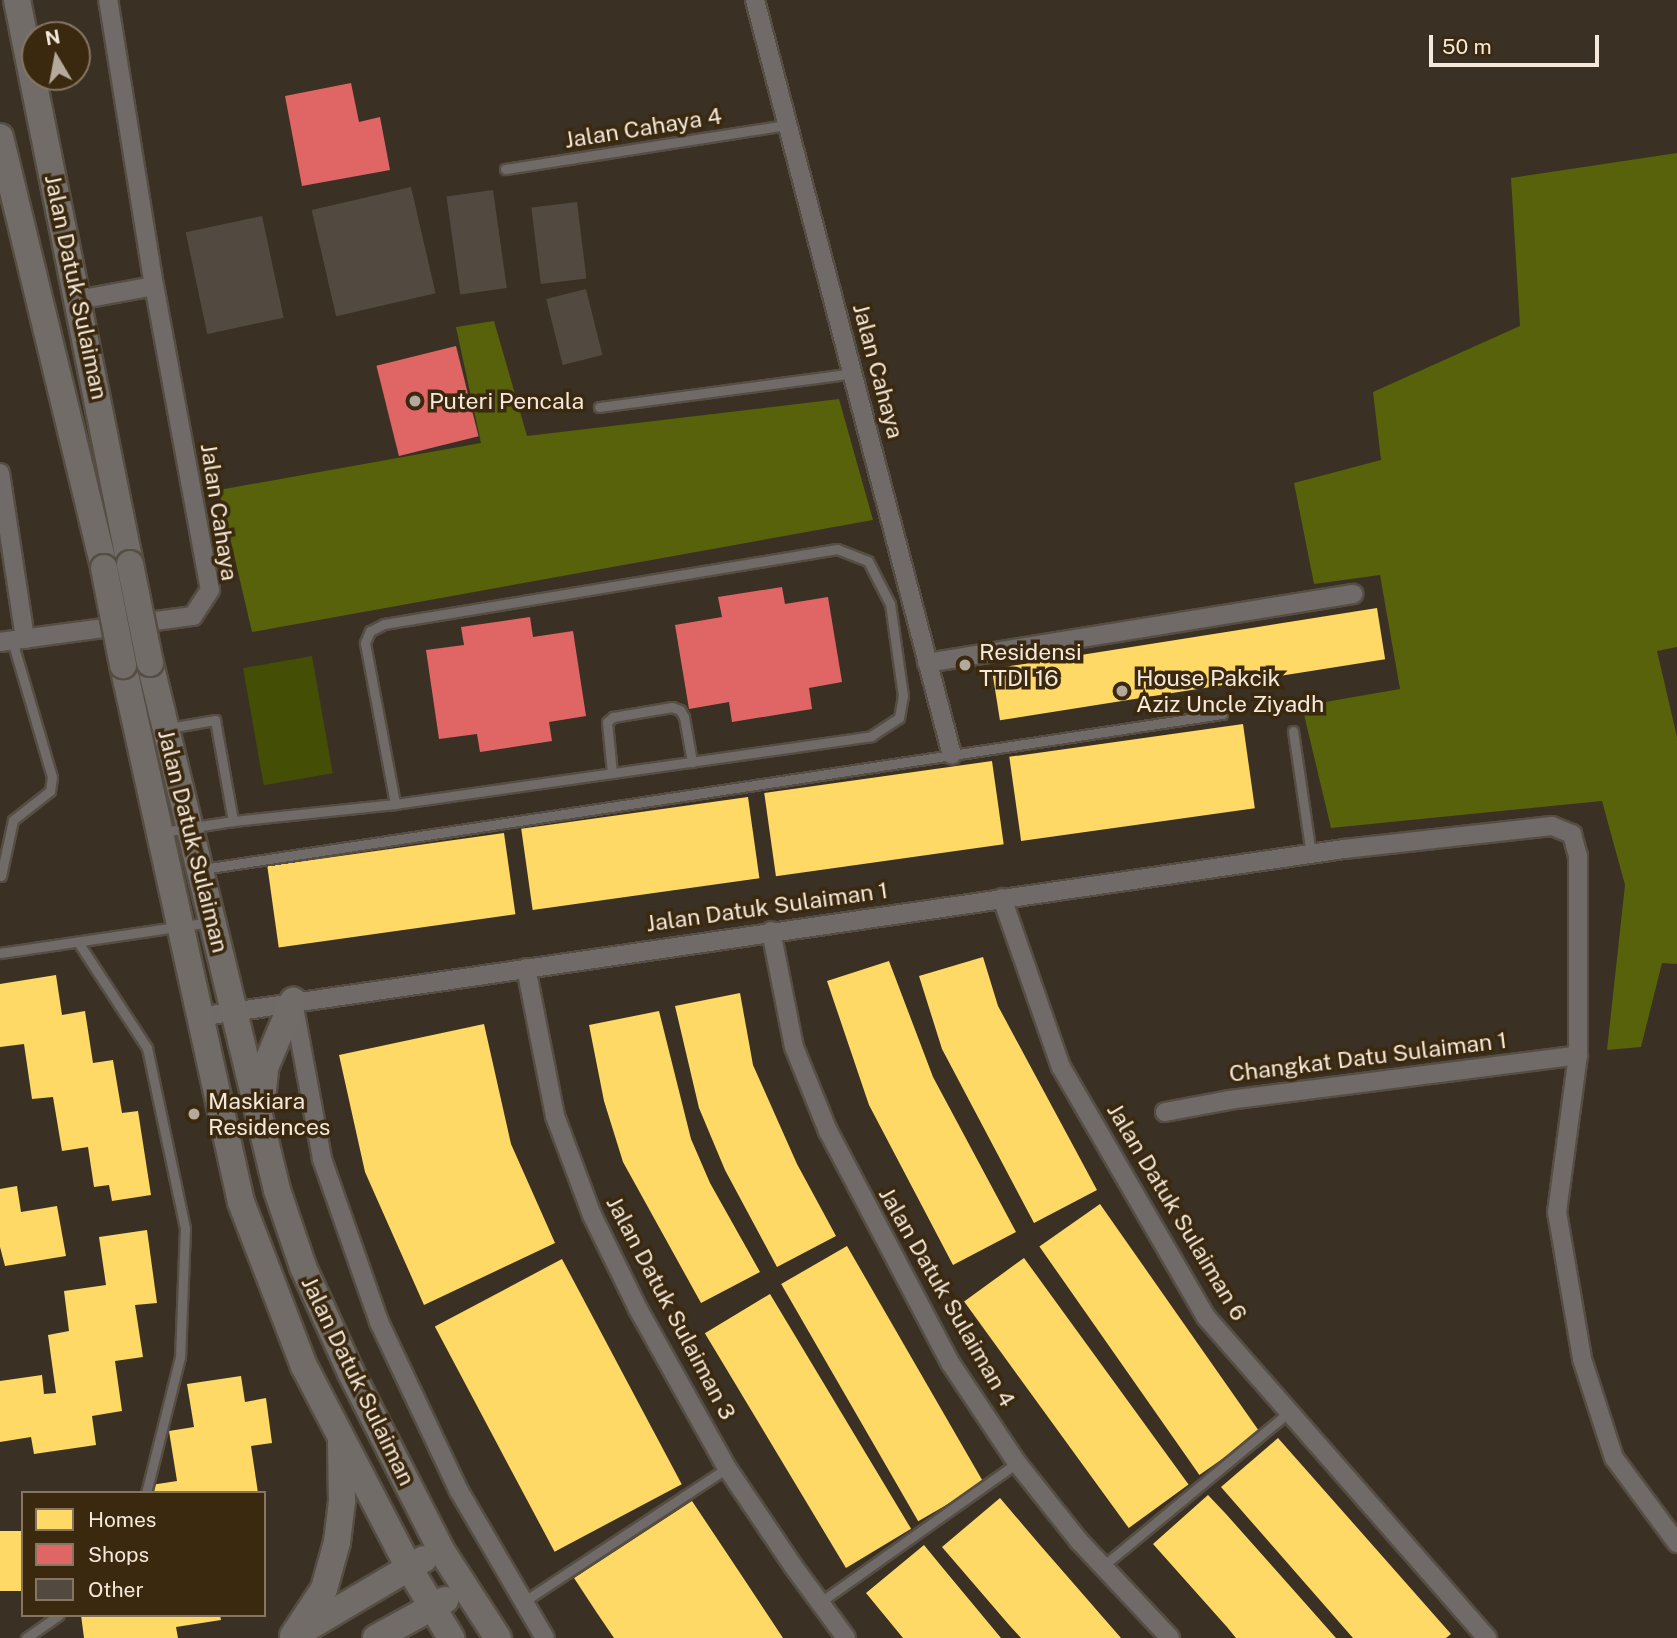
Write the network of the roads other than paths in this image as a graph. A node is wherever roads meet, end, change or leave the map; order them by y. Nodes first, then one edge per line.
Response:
1 (17, 0) edge
2 (108, 0) edge
3 (755, 0) edge
4 (787, 125) junction
5 (0, 137) edge
6 (505, 169) dead end
7 (5, 187) edge
8 (154, 286) junction
9 (78, 300) junction
10 (854, 373) junction
11 (599, 407) dead end
12 (0, 473) edge
13 (1353, 594) dead end
14 (12, 641) edge
15 (927, 663) junction
16 (1222, 714) dead end
17 (166, 729) junction
18 (1293, 731) dead end
19 (951, 755) junction
20 (692, 762) junction
21 (612, 773) junction
22 (395, 804) junction
23 (233, 821) junction
24 (190, 828) junction
25 (158, 832) junction
26 (1311, 854) junction
27 (200, 870) junction
28 (1, 876) edge
29 (1002, 898) junction
30 (213, 922) junction
31 (180, 928) junction
32 (771, 931) junction
33 (78, 942) junction
34 (0, 953) edge
35 (526, 968) junction
36 (293, 1001) junction
37 (234, 1011) junction
38 (198, 1017) junction
39 (1578, 1055) junction
40 (1165, 1112) dead end
41 (260, 1116) junction
42 (1288, 1413) junction
43 (341, 1438) junction
44 (1017, 1462) junction
45 (727, 1468) junction
46 (146, 1491) edge
47 (1677, 1543) edge
48 (441, 1550) junction
49 (1103, 1566) junction
50 (409, 1568) junction
51 (465, 1588) junction
52 (522, 1603) junction
53 (819, 1603) junction
54 (431, 1607) junction
55 (56, 1617) edge
56 (291, 1637) edge
57 (26, 1638) edge
58 (376, 1638) edge
59 (452, 1638) edge
60 (498, 1638) edge
61 (545, 1638) edge
62 (846, 1638) edge
63 (1170, 1638) edge
64 (1487, 1638) edge

1 - 9 main road, Jalan Datuk Sulaiman
2 - 8 street, Jalan Cahaya
3 - 4 street, Jalan Cahaya
4 - 6 lane, Jalan Cahaya 4
4 - 10 street, Jalan Cahaya
5 - 7 main road, Jalan Datuk Sulaiman
7 - 25 main road, Jalan Datuk Sulaiman, bridge
8 - 9 street
8 - 14 street, Jalan Cahaya
9 - 17 main road, Jalan Datuk Sulaiman, bridge
10 - 11 lane
10 - 15 street, Jalan Cahaya
12 - 14 street
13 - 15 street
14 - 28 lane
15 - 19 street, Jalan Cahaya
16 - 19 lane
17 - 23 lane
17 - 24 main road, Jalan Datuk Sulaiman
18 - 26 lane
19 - 27 lane
20 - 21 lane
20 - 21 lane
20 - 22 lane
21 - 22 lane
22 - 23 lane
23 - 24 lane
24 - 25 lane
24 - 27 main road, Jalan Datuk Sulaiman
25 - 31 main road, Jalan Datuk Sulaiman
26 - 29 street, Jalan Datuk Sulaiman 1
26 - 39 street, Jalan Datuk Sulaiman 1
27 - 30 main road, Jalan Datuk Sulaiman
29 - 32 street, Jalan Datuk Sulaiman 1
29 - 42 street, Jalan Datuk Sulaiman 6
30 - 31 lane
30 - 37 main road, Jalan Datuk Sulaiman
31 - 33 lane
31 - 38 main road, Jalan Datuk Sulaiman
32 - 35 street, Jalan Datuk Sulaiman 1
32 - 44 street, Jalan Datuk Sulaiman 4
33 - 34 lane
33 - 46 lane
35 - 36 street, Jalan Datuk Sulaiman 1
35 - 45 street, Jalan Datuk Sulaiman 3
36 - 37 street, Jalan Datuk Sulaiman 1
36 - 41 main road
36 - 52 street, Jalan Datuk Sulaiman
37 - 38 street, Jalan Datuk Sulaiman 1
37 - 41 main road, Jalan Datuk Sulaiman
38 - 43 main road, Jalan Datuk Sulaiman
39 - 40 street, Changkat Datu Sulaiman 1
39 - 47 street
41 - 48 main road, Jalan Datuk Sulaiman
42 - 49 lane
42 - 64 street, Jalan Datuk Sulaiman 6
43 - 50 main road, Jalan Datuk Sulaiman
43 - 56 main road
44 - 49 street, Jalan Datuk Sulaiman 4
44 - 53 lane
45 - 52 lane
45 - 53 street, Jalan Datuk Sulaiman 3
48 - 50 main road
48 - 51 main road, Jalan Datuk Sulaiman
49 - 63 street, Jalan Datuk Sulaiman 4
50 - 54 main road, Jalan Datuk Sulaiman
50 - 56 main road
51 - 54 main road
51 - 60 main road, Jalan Datuk Sulaiman
52 - 61 street, Jalan Datuk Sulaiman
53 - 62 street, Jalan Datuk Sulaiman 3
54 - 58 main road
54 - 59 main road, Jalan Datuk Sulaiman
55 - 57 lane

